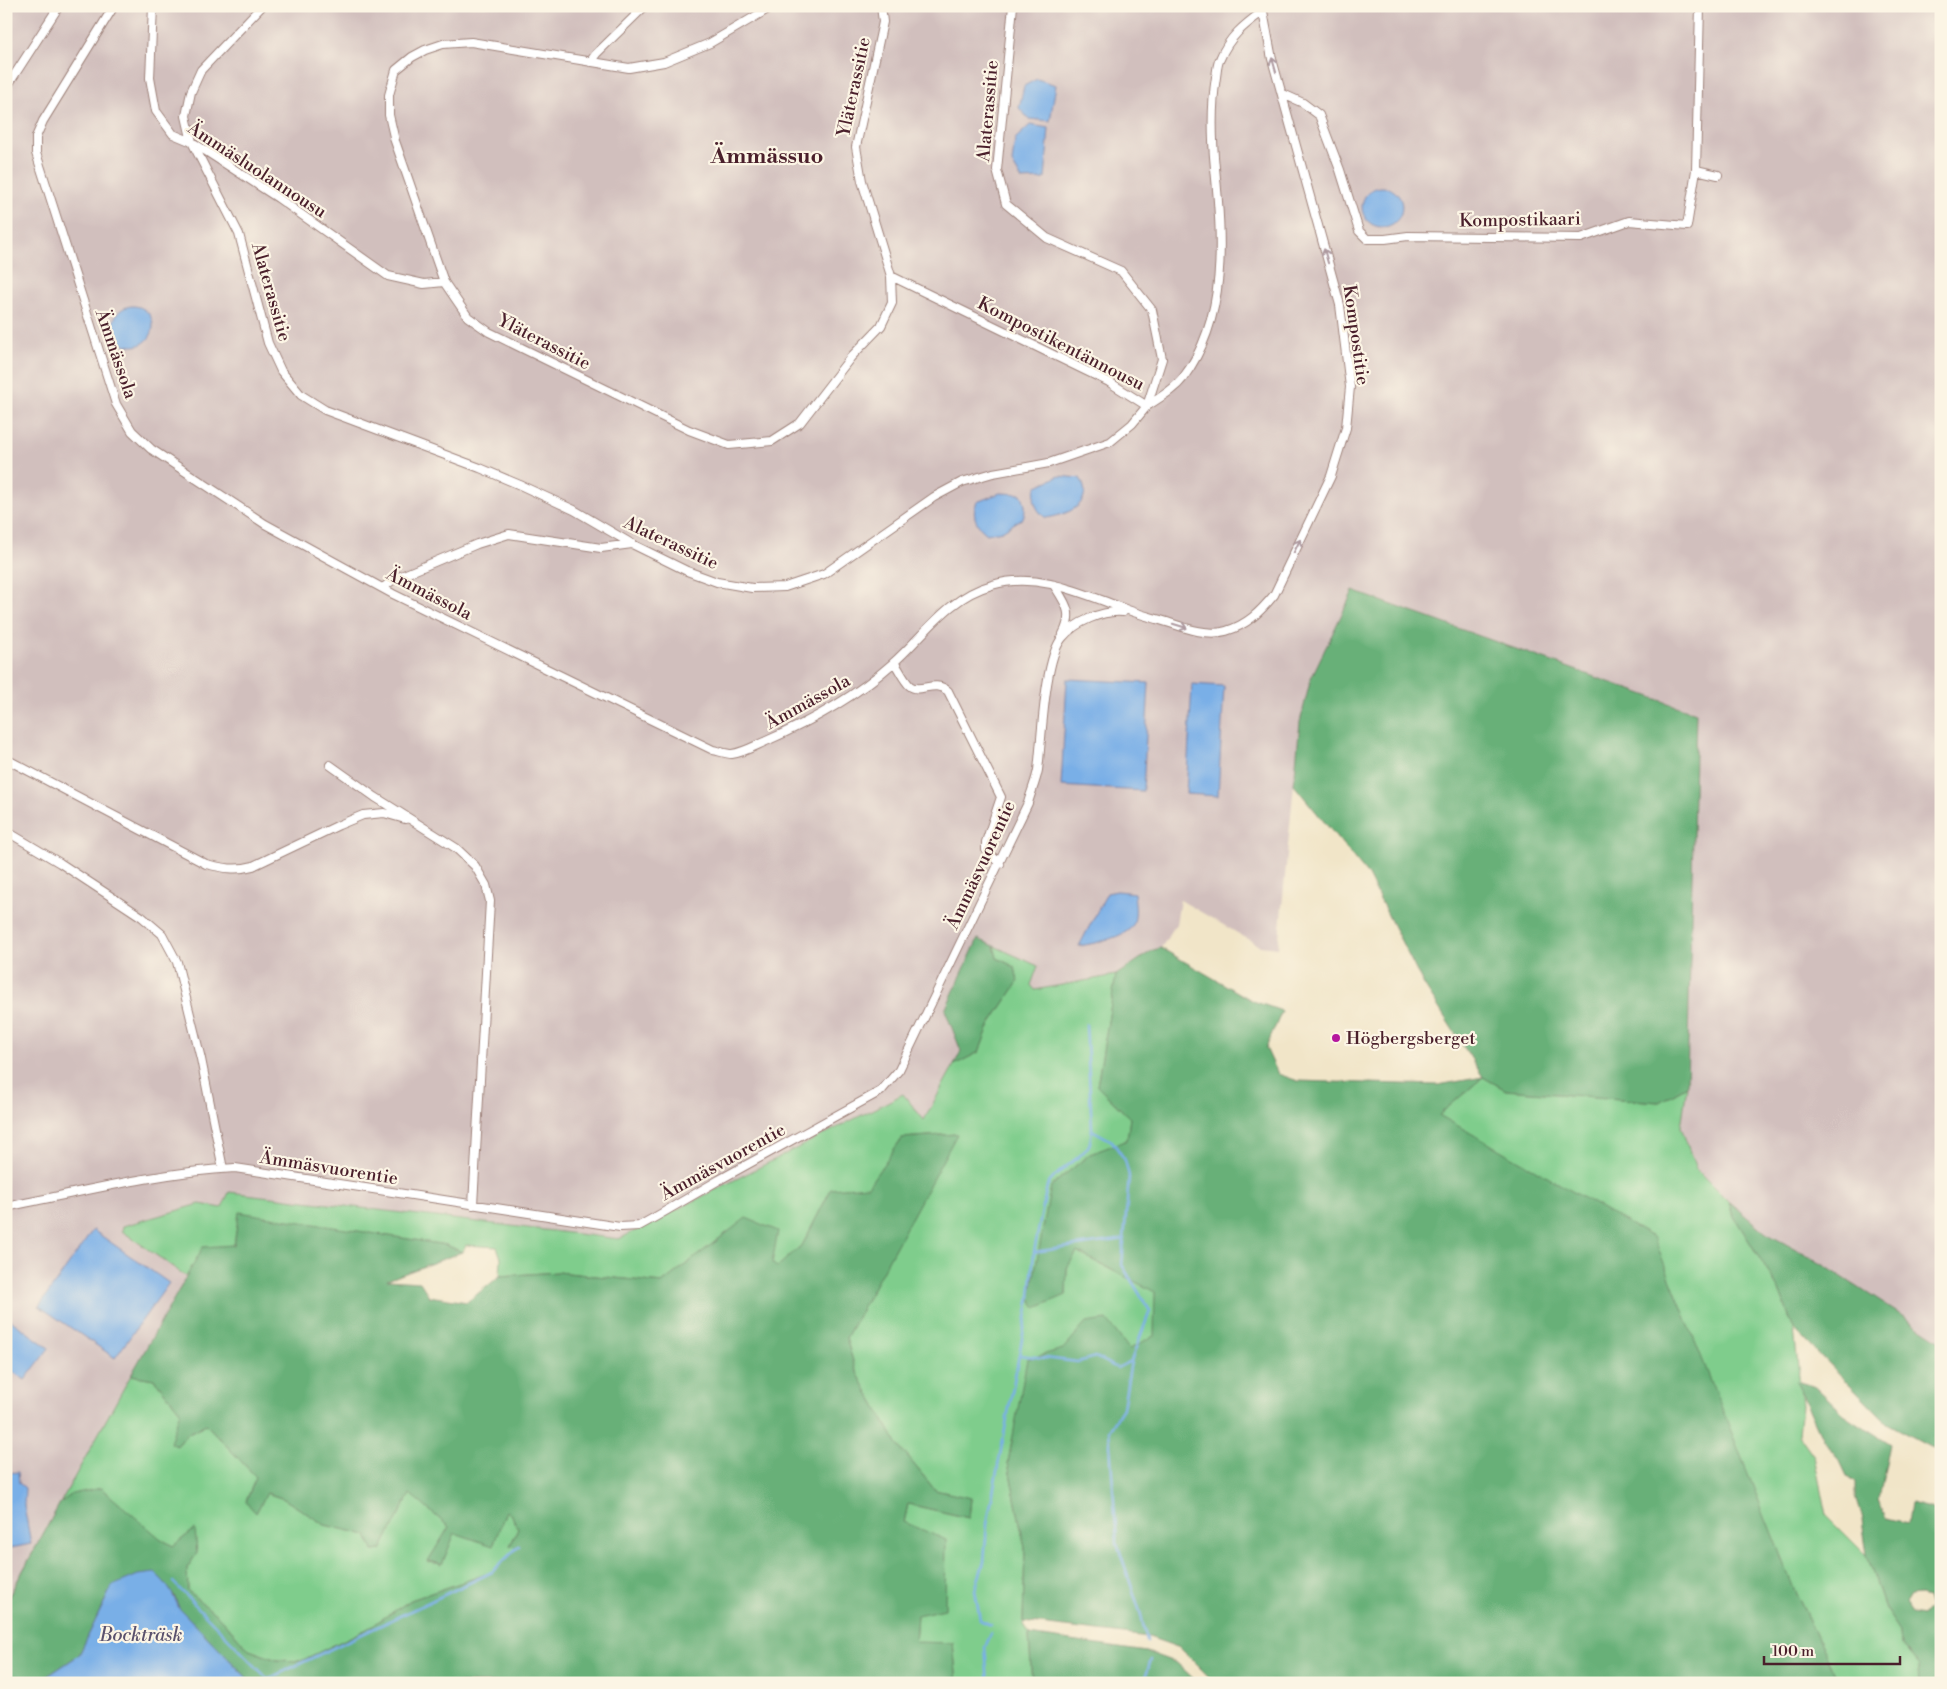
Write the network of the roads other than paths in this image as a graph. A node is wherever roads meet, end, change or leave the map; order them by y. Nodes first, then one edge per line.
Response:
1 (59, 6) edge
2 (114, 6) edge
3 (153, 6) edge
4 (262, 6) edge
5 (645, 6) edge
6 (773, 6) edge
7 (881, 6) edge
8 (1013, 6) edge
9 (1700, 6) edge
10 (1262, 9) edge
11 (590, 62) junction
12 (6, 88) edge
13 (1283, 94) junction
14 (192, 142) junction
15 (1696, 170) junction
16 (1718, 175) dead end
17 (891, 276) junction
18 (444, 282) junction
19 (1147, 406) junction
20 (632, 544) junction
21 (1054, 585) junction
22 (383, 588) junction
23 (1134, 612) junction
24 (1061, 638) junction
25 (894, 662) junction
26 (6, 759) edge
27 (330, 764) dead end
28 (412, 820) junction
29 (6, 831) edge
30 (1000, 864) junction
31 (223, 1169) junction
32 (473, 1205) junction
33 (6, 1207) edge

1 - 12 street
2 - 22 street, Ämmässola
3 - 14 street, Ämmäsluolannousu
4 - 14 street, Alaterassitie
5 - 11 street
6 - 11 street, Yläterassitie
7 - 17 street, Yläterassitie
8 - 19 street, Alaterassitie
9 - 15 street, Kompostikaari
13 -> 10 street, Kompostitie
10 - 19 street, Kompostikentännousu
11 - 18 street, Yläterassitie
13 - 15 street, Kompostikaari
23 -> 13 street, Kompostitie
14 - 18 street, Ämmäsluolannousu
14 - 20 street, Alaterassitie
15 - 16 street
17 - 18 street, Yläterassitie
17 - 19 street, Kompostikentännousu
19 - 20 street, Alaterassitie
20 - 22 street
21 - 23 street, Ämmässola
21 - 24 street, Ämmäsvuorentie
21 - 25 street, Ämmässola
22 - 25 street, Ämmässola
23 - 24 street
24 - 30 street, Ämmäsvuorentie
25 - 30 street
26 - 28 street
27 - 28 street
28 - 32 street
29 - 31 street
30 - 32 street, Ämmäsvuorentie
31 - 32 street, Ämmäsvuorentie
31 - 33 street, Ämmäsvuorentie

